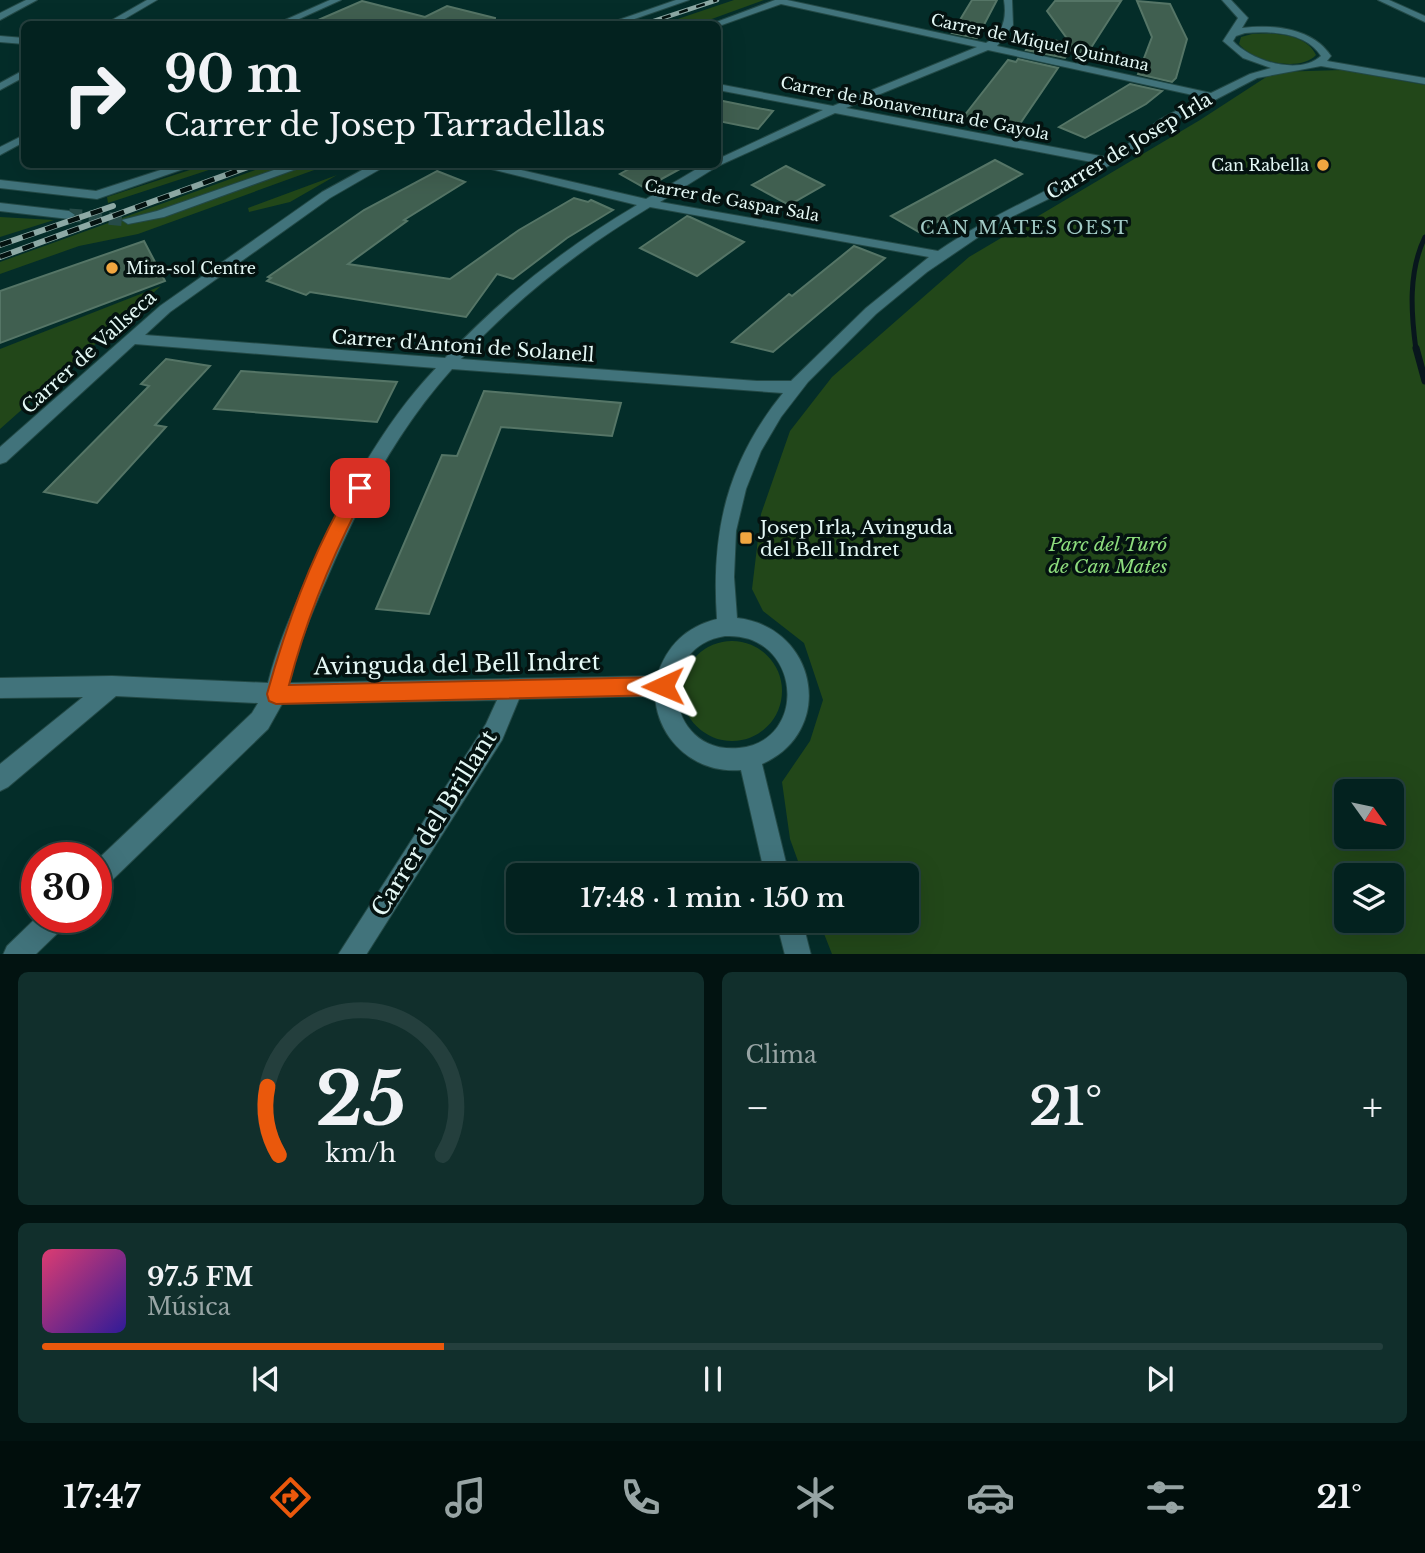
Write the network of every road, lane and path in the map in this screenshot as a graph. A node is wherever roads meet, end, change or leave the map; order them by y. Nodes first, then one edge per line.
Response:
1 (33, 0) edge
2 (153, 0) edge
3 (337, 0) edge
4 (685, 0) edge
5 (1007, 0) edge
6 (1226, 0) edge
7 (1382, 0) edge
8 (782, 1) edge
9 (1237, 12) junction
10 (0, 17) edge
11 (1425, 19) edge
12 (115, 21) edge
13 (288, 21) edge
14 (621, 21) edge
15 (721, 22) edge
16 (1281, 31) junction
17 (1235, 33) junction
18 (0, 39) edge
19 (21, 41) edge
20 (988, 46) junction
21 (1243, 55) junction
22 (1324, 58) junction
23 (1295, 67) junction
24 (1425, 71) edge
25 (21, 75) edge
26 (1238, 81) junction
27 (1425, 81) edge
28 (0, 87) edge
29 (721, 88) edge
30 (1212, 96) junction
31 (836, 109) junction
32 (21, 140) edge
33 (0, 152) edge
34 (1107, 161) junction
35 (721, 162) edge
36 (180, 168) edge
37 (292, 168) edge
38 (376, 168) edge
39 (495, 168) edge
40 (709, 168) edge
41 (1, 185) edge
42 (648, 203) junction
43 (0, 207) edge
44 (69, 215) tunnel mouth
45 (128, 220) tunnel mouth
46 (940, 255) junction
47 (130, 339) junction
48 (447, 365) junction
49 (793, 387) junction
50 (0, 457) edge
51 (728, 627) junction
52 (663, 686) junction
53 (112, 687) junction
54 (0, 688) edge
55 (513, 689) junction
56 (276, 694) junction
57 (749, 757) junction
58 (0, 779) edge
59 (112, 863) edge
60 (774, 863) edge
61 (38, 933) edge
62 (792, 933) edge
63 (16, 954) edge
64 (351, 954) edge
65 (798, 954) edge

1 - 10 street
2 - 12 street
3 - 13 street
4 - 14 street
5 - 20 street
6 - 9 street
7 - 11 street
8 - 15 street
8 - 20 street, Carrer de Miquel Quintana
9 - 16 street
9 - 17 street
16 - 17 street
16 - 22 street
17 - 21 street
18 - 19 street
20 - 30 street, Carrer de Miquel Quintana
20 - 31 street
21 - 23 street
21 - 26 street
22 - 23 street, Carrer de Josep Irla
22 - 24 street
22 - 27 street
23 - 26 street, Carrer de Josep Irla
25 - 28 street
26 - 30 street, Carrer de Josep Irla
29 - 31 street, Carrer de Bonaventura de Gayola
30 - 34 street, Carrer de Josep Irla
31 - 34 street, Carrer de Bonaventura de Gayola
31 - 35 street
32 - 33 street
34 - 46 street, Carrer de Josep Irla
36 - 41 street
37 - 45 street
38 - 47 street, Carrer de Vallseca
39 - 42 street, Carrer de Gaspar Sala
40 - 42 street
42 - 46 street, Carrer de Gaspar Sala
42 - 48 street
43 - 44 street
46 - 49 street, Carrer de Josep Irla
47 - 48 street, Carrer d'Antoni de Solanell
47 - 50 street, Carrer de Vallseca
48 - 49 street, Carrer d'Antoni de Solanell
48 - 56 street
49 - 51 street, Carrer de Josep Irla
51 - 52 street
51 - 57 street
52 - 55 street, Avinguda del Bell Indret
52 - 57 street
53 - 54 street, Avinguda del Bell Indret
53 - 56 street, Avinguda del Bell Indret
53 - 58 street
55 - 56 street, Avinguda del Bell Indret
55 - 64 street, Carrer del Brillant
56 - 59 street
57 - 60 street
61 - 63 street
62 - 65 street

